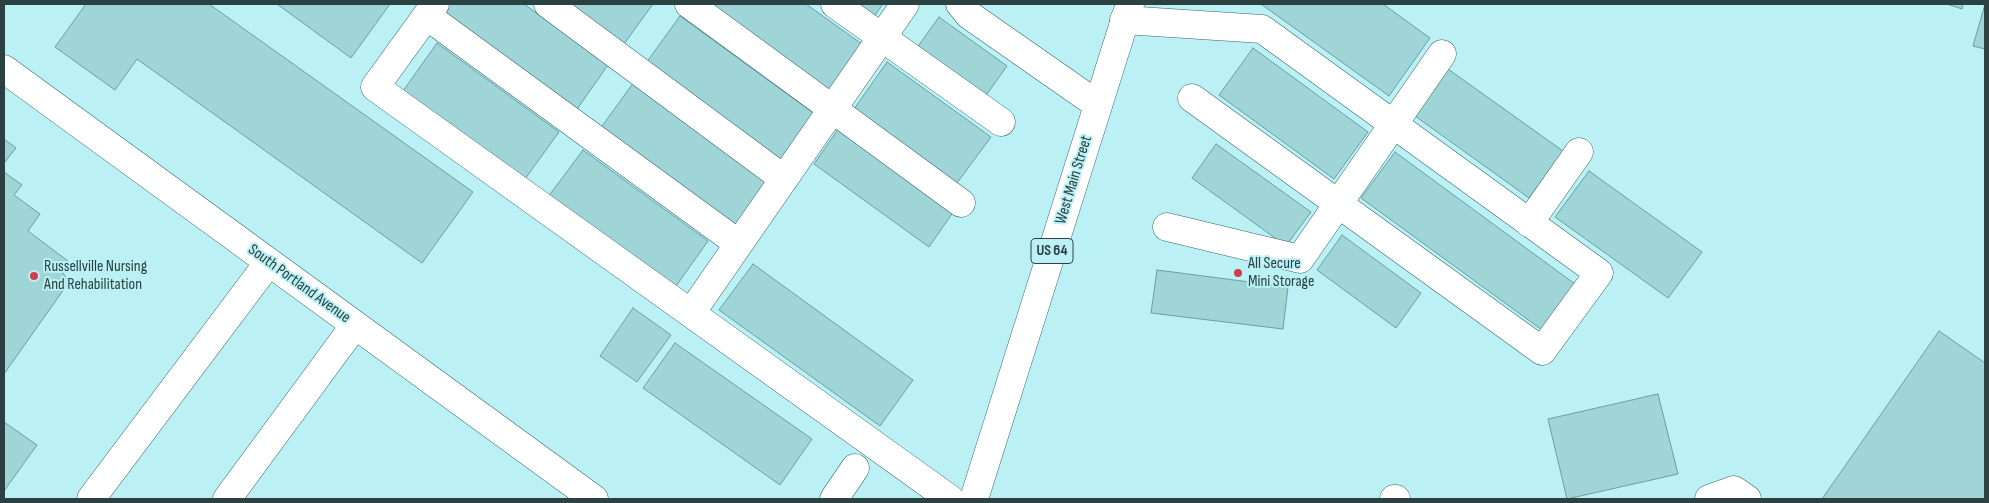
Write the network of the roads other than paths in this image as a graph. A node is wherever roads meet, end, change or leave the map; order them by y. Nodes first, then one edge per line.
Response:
1 (548, 4) edge
2 (689, 4) edge
3 (835, 4) edge
4 (905, 4) edge
5 (960, 4) edge
6 (431, 10) edge
7 (1127, 12) edge
8 (882, 37) junction
9 (1442, 54) dead end
10 (4, 69) edge
11 (1192, 98) dead end
12 (1098, 105) junction
13 (833, 109) junction
14 (1001, 122) dead end
15 (1393, 124) junction
16 (1579, 152) dead end
17 (784, 179) junction
18 (961, 203) dead end
19 (1338, 204) junction
20 (1529, 223) junction
21 (1167, 227) dead end
22 (739, 244) junction
23 (269, 262) junction
24 (691, 313) junction
25 (355, 325) junction
26 (854, 468) dead end
27 (586, 497) edge
28 (91, 499) edge
29 (226, 499) edge
30 (834, 499) edge
31 (950, 499) edge
32 (974, 499) edge
33 (1709, 499) edge
34 (1747, 499) edge

1 - 17 street
2 - 13 street
3 - 8 street
4 - 8 street
5 - 12 street
6 - 22 street
6 - 24 street
7 - 12 street, West Main Street / US 64
7 - 15 street
8 - 13 street
8 - 14 street
9 - 15 street
10 - 23 street, South Portland Avenue
11 - 19 street
12 - 32 street, West Main Street / US 64
13 - 17 street
13 - 18 street
15 - 19 street
15 - 20 street
16 - 20 street
17 - 22 street
19 - 20 street
19 - 21 street
22 - 24 street
23 - 25 street, South Portland Avenue
23 - 28 street
24 - 31 street
25 - 27 street, South Portland Avenue
25 - 29 street
26 - 30 street
33 - 34 street

